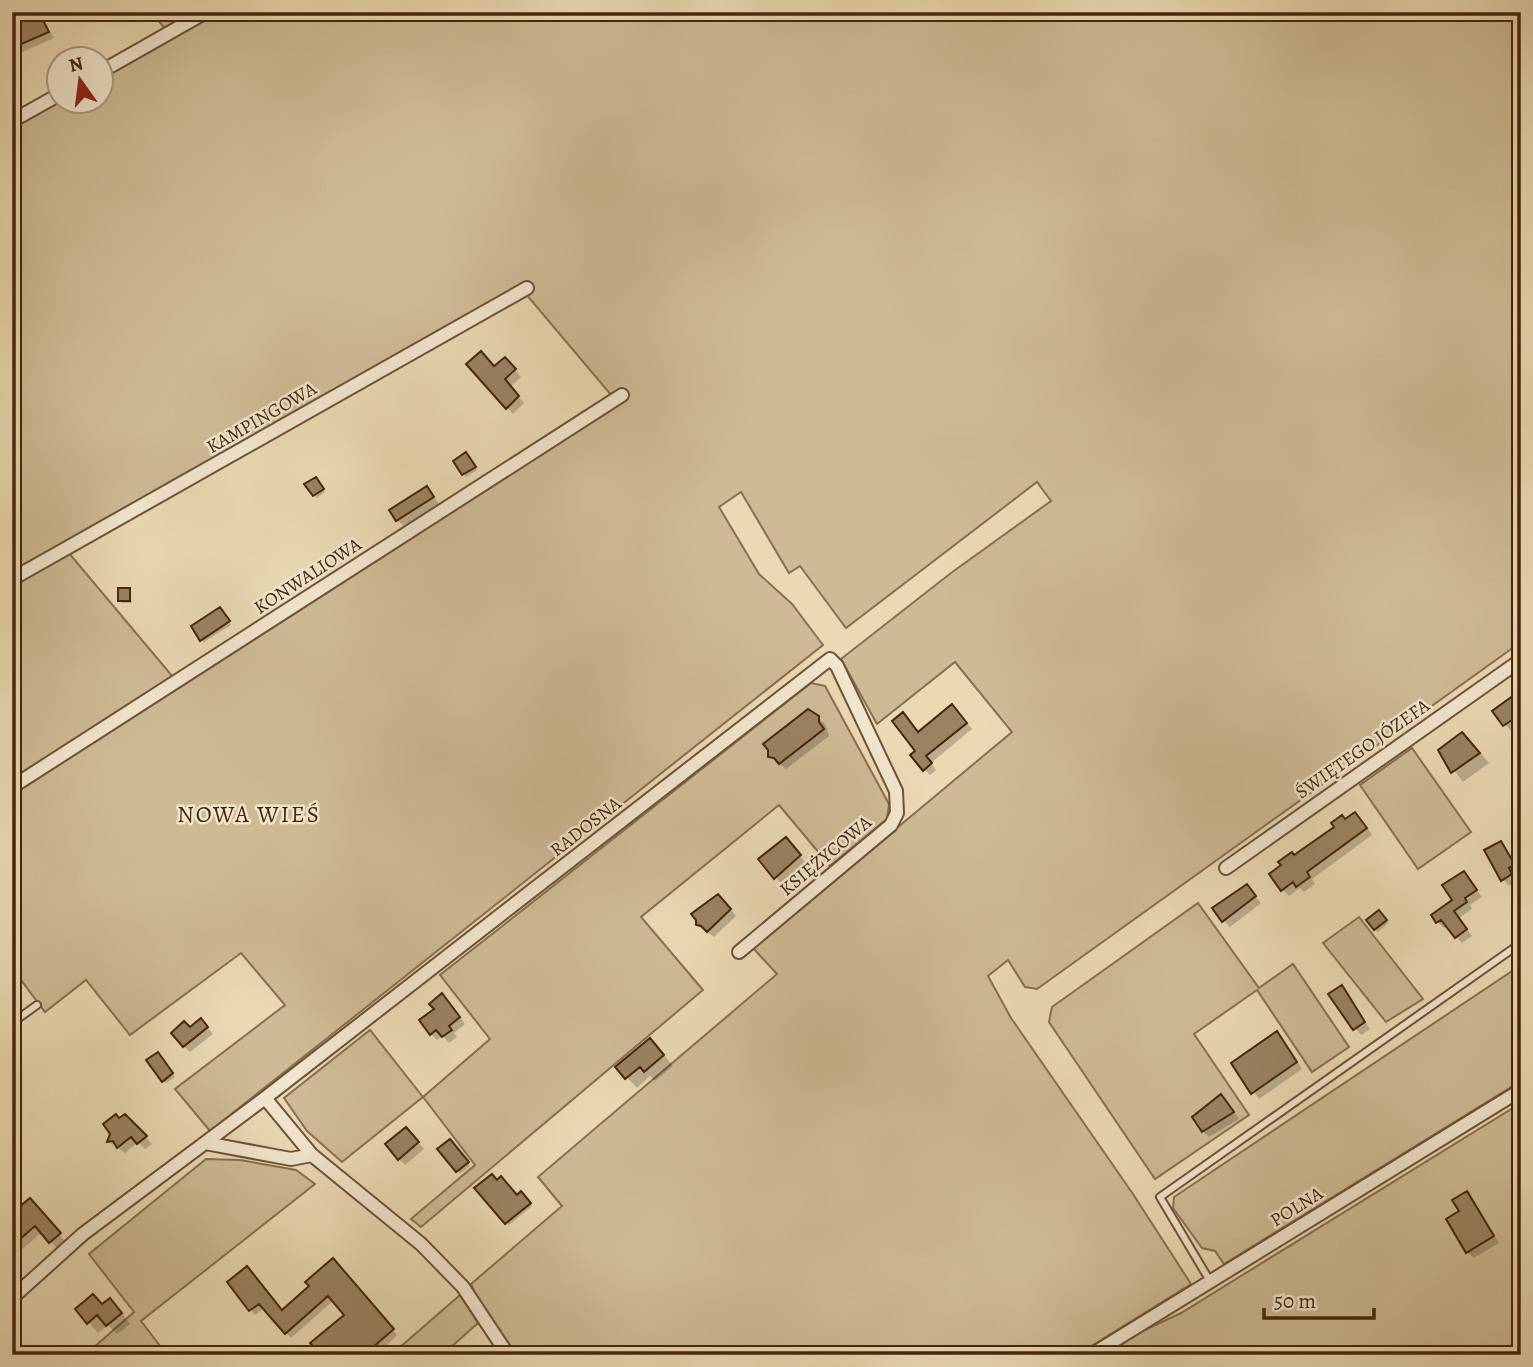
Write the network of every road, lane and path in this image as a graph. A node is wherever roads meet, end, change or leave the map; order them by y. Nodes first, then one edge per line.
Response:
1 (206, 12) edge
2 (116, 63) edge
3 (46, 102) edge
4 (12, 121) edge
5 (527, 288) dead end
6 (622, 395) dead end
7 (12, 579) edge
8 (830, 659) joint
9 (1521, 660) edge
10 (12, 787) edge
11 (1226, 868) dead end
12 (1521, 943) edge
13 (739, 952) dead end
14 (37, 1005) dead end
15 (12, 1023) edge
16 (1521, 1090) edge
17 (265, 1098) junction
18 (205, 1143) junction
19 (312, 1155) junction
20 (1210, 1282) junction
21 (12, 1298) edge
22 (508, 1355) edge
23 (1091, 1355) edge

1 - 2 street
3 - 4 street
5 - 7 street, KAMPINGOWA
6 - 10 street, KONWALIOWA
8 - 13 street, KSIĘŻYCOWA
8 - 17 street, RADOSNA
9 - 11 street, ŚWIĘTEGO JÓZEFA
12 - 20 lane
14 - 15 lane
16 - 20 street, POLNA
17 - 18 street, RADOSNA
17 - 19 street
18 - 19 street
18 - 21 street, RADOSNA
19 - 22 street
20 - 23 street, POLNA

